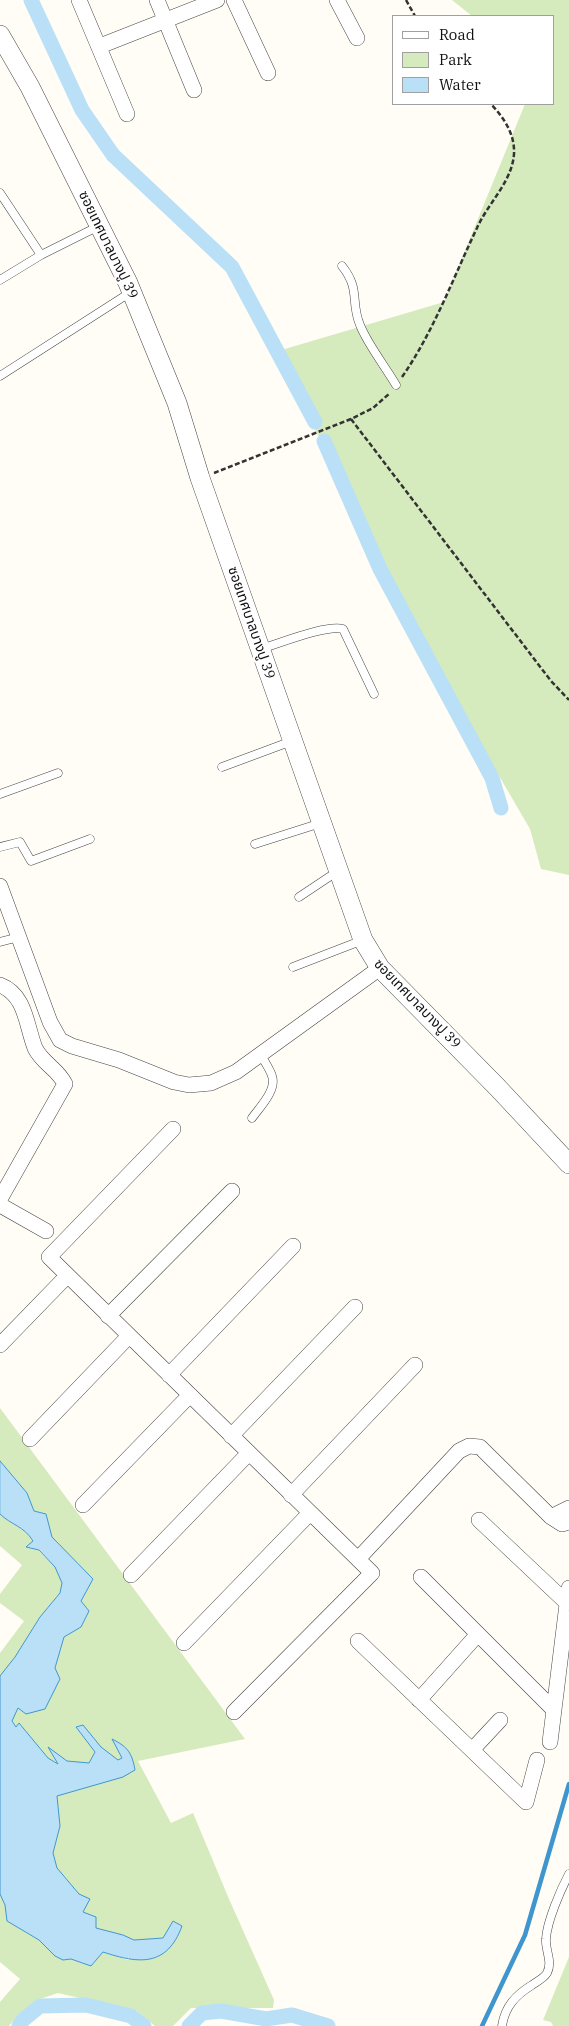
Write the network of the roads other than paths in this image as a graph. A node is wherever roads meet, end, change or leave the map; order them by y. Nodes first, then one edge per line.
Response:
1 (79, 0) edge
2 (157, 0) edge
3 (217, 0) edge
4 (234, 0) edge
5 (337, 0) edge
6 (165, 20) junction
7 (0, 35) edge
8 (357, 38) dead end
9 (100, 46) junction
10 (268, 73) dead end
11 (194, 90) dead end
12 (127, 114) dead end
13 (0, 193) edge
14 (99, 226) junction
15 (41, 255) junction
16 (342, 266) dead end
17 (0, 280) edge
18 (132, 292) junction
19 (0, 376) edge
20 (396, 385) road end
21 (260, 649) junction
22 (374, 694) dead end
23 (292, 741) junction
24 (222, 767) dead end
25 (58, 773) dead end
26 (0, 794) edge
27 (321, 823) junction
28 (90, 839) dead end
29 (255, 844) dead end
30 (0, 847) edge
31 (338, 871) junction
32 (0, 886) edge
33 (299, 897) dead end
34 (19, 937) junction
35 (363, 940) junction
36 (0, 942) edge
37 (293, 967) dead end
38 (380, 968) junction
39 (0, 985) edge
40 (261, 1055) junction
41 (252, 1118) dead end
42 (173, 1129) dead end
43 (569, 1164) edge
44 (232, 1191) dead end
45 (0, 1200) edge
46 (0, 1205) edge
47 (46, 1231) dead end
48 (293, 1246) dead end
49 (67, 1276) junction
50 (355, 1307) dead end
51 (108, 1316) junction
52 (129, 1336) junction
53 (0, 1345) edge
54 (415, 1365) dead end
55 (170, 1375) junction
56 (190, 1395) junction
57 (231, 1436) junction
58 (30, 1439) dead end
59 (249, 1453) junction
60 (292, 1495) junction
61 (83, 1505) dead end
62 (569, 1508) edge
63 (310, 1513) junction
64 (551, 1517) junction
65 (479, 1520) dead end
66 (569, 1522) edge
67 (358, 1559) junction
68 (131, 1575) dead end
69 (421, 1577) dead end
70 (568, 1596) edge
71 (478, 1634) junction
72 (358, 1640) dead end
73 (184, 1643) dead end
74 (419, 1700) junction
75 (554, 1710) junction
76 (234, 1712) dead end
77 (500, 1720) dead end
78 (550, 1742) dead end
79 (472, 1750) junction
80 (537, 1760) dead end
81 (569, 1874) edge
82 (502, 2026) edge

1 - 9 street
2 - 6 street
3 - 6 street
4 - 10 street
5 - 8 street
6 - 9 street
6 - 11 street
7 - 14 street, ซอยเทศบาลบางปู 39
9 - 12 street
13 - 15 lane
14 - 15 lane
14 - 18 street, ซอยเทศบาลบางปู 39
15 - 17 lane
16 - 20 lane
18 - 19 lane
18 - 21 street, ซอยเทศบาลบางปู 39
21 - 22 lane
21 - 23 street, ซอยเทศบาลบางปู 39
23 - 24 lane
23 - 27 street, ซอยเทศบาลบางปู 39
25 - 26 lane
27 - 29 lane
27 - 31 street, ซอยเทศบาลบางปู 39
28 - 30 lane
31 - 33 lane
31 - 35 street, ซอยเทศบาลบางปู 39
32 - 34 street
34 - 36 lane
34 - 40 street
35 - 37 lane
35 - 38 street, ซอยเทศบาลบางปู 39
38 - 40 street
38 - 43 street, ซอยเทศบาลบางปู 39
39 - 45 street
40 - 41 lane
42 - 49 street
44 - 51 street
46 - 47 street
48 - 55 street
49 - 51 street
49 - 53 street
50 - 57 street
51 - 52 street
52 - 55 street
52 - 58 street
54 - 60 street
55 - 56 street
56 - 57 street
56 - 61 street
57 - 59 street
59 - 60 street
59 - 68 street
60 - 63 street
62 - 64 street
63 - 67 street
63 - 73 street
64 - 66 street
64 - 67 street
65 - 70 street
67 - 76 street
69 - 71 street
70 - 75 street
71 - 74 street
71 - 75 street
72 - 74 street
74 - 79 street
75 - 78 street
77 - 79 street
79 - 80 street
81 - 82 lane

